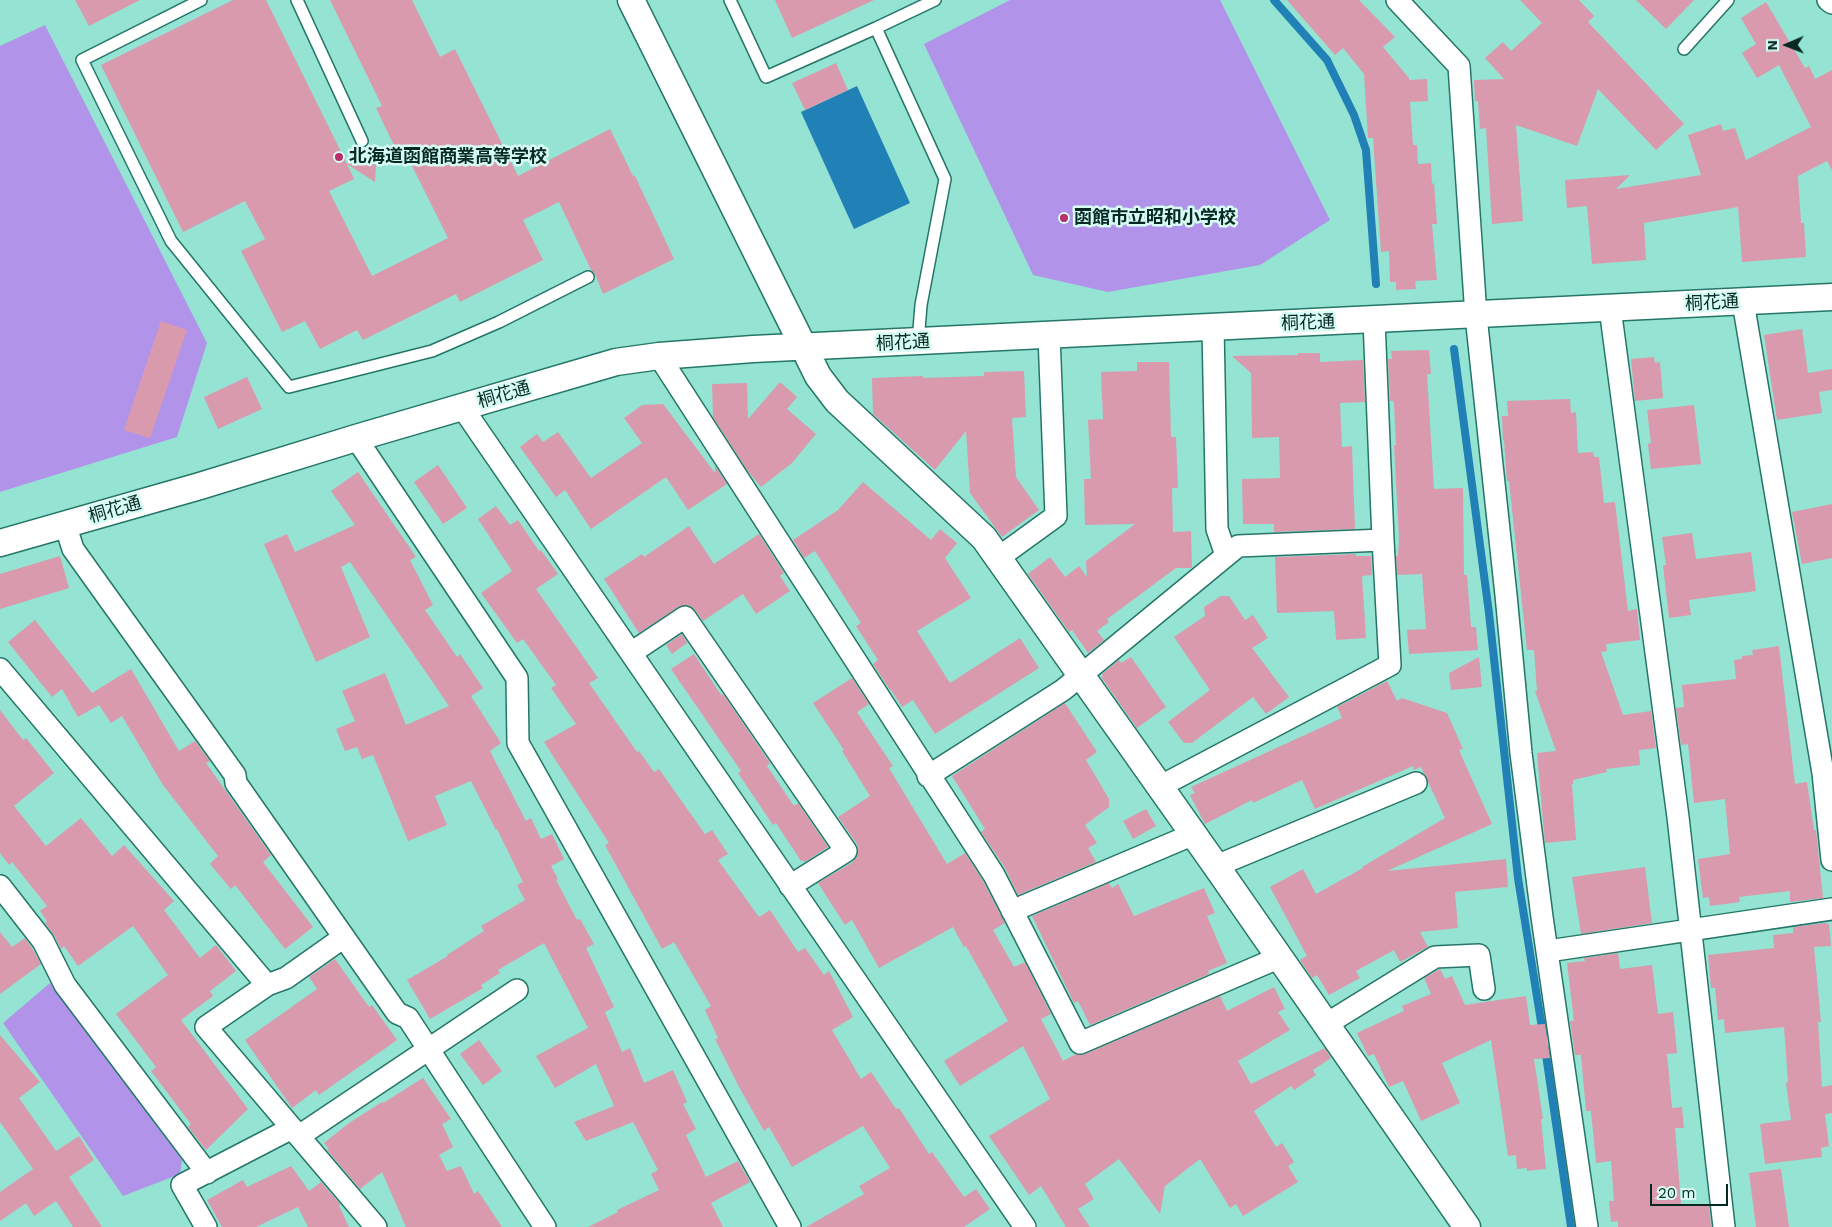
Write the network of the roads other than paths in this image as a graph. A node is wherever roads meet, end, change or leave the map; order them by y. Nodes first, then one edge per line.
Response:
1 (201, 0) edge
2 (297, 0) edge
3 (631, 0) edge
4 (730, 0) edge
5 (935, 0) edge
6 (1397, 0) edge
7 (1728, 0) edge
8 (1828, 0) edge
9 (1832, 3) edge
10 (876, 28) junction
11 (1684, 49) dead end
12 (362, 141) dead end
13 (588, 277) dead end
14 (1832, 297) edge
15 (1743, 302) junction
16 (1610, 308) junction
17 (1476, 316) junction
18 (1374, 320) junction
19 (1213, 327) junction
20 (1048, 335) junction
21 (918, 342) junction
22 (804, 348) junction
23 (660, 356) junction
24 (462, 407) junction
25 (356, 438) junction
26 (65, 524) junction
27 (1382, 540) junction
28 (0, 542) edge
29 (1226, 556) junction
30 (998, 558) junction
31 (631, 653) junction
32 (0, 669) edge
33 (1080, 674) junction
34 (928, 776) junction
35 (1416, 783) dead end
36 (1159, 787) junction
37 (1194, 834) junction
38 (1832, 860) edge
39 (1216, 866) junction
40 (0, 886) edge
41 (790, 886) junction
42 (1832, 909) edge
43 (1012, 911) junction
44 (1690, 931) junction
45 (344, 937) junction
46 (1548, 951) junction
47 (1278, 958) junction
48 (267, 985) junction
49 (1484, 989) dead end
50 (517, 990) dead end
51 (1325, 1025) junction
52 (428, 1049) junction
53 (295, 1132) junction
54 (207, 1172) junction
55 (206, 1227) edge
56 (376, 1227) edge
57 (545, 1227) edge
58 (790, 1227) edge
59 (1025, 1227) edge
60 (1467, 1227) edge
61 (1586, 1227) edge
62 (1724, 1227) edge

1 - 13 lane
2 - 12 lane
3 - 22 street
4 - 10 lane
5 - 10 lane
6 - 17 street
7 - 11 lane
8 - 9 street
10 - 21 lane
14 - 15 street, 桐花通
15 - 16 street, 桐花通
15 - 38 street
16 - 17 street, 桐花通
16 - 44 street
17 - 18 street, 桐花通
17 - 46 street
18 - 19 street, 桐花通
18 - 27 street
19 - 20 street, 桐花通
19 - 29 street
20 - 21 street, 桐花通
20 - 30 street
21 - 22 street, 桐花通
22 - 23 street, 桐花通
22 - 30 street
23 - 24 street, 桐花通
23 - 34 street
24 - 25 street, 桐花通
24 - 31 street
25 - 26 street, 桐花通
25 - 58 street
26 - 28 street, 桐花通
26 - 45 street
27 - 29 street
27 - 36 street
29 - 33 street
30 - 33 street
31 - 41 street
31 - 41 street
32 - 48 street
33 - 34 street
33 - 36 street
34 - 43 street
35 - 39 street
36 - 37 street
37 - 39 street
37 - 43 street
39 - 47 street
40 - 54 street
41 - 59 street
42 - 44 street
43 - 47 street
44 - 46 street
44 - 62 street
45 - 48 street
45 - 52 street
46 - 61 street
47 - 51 street
48 - 53 street
49 - 51 street
50 - 52 street
51 - 60 street
52 - 53 street
52 - 57 street
53 - 54 street
53 - 56 street
54 - 55 street

